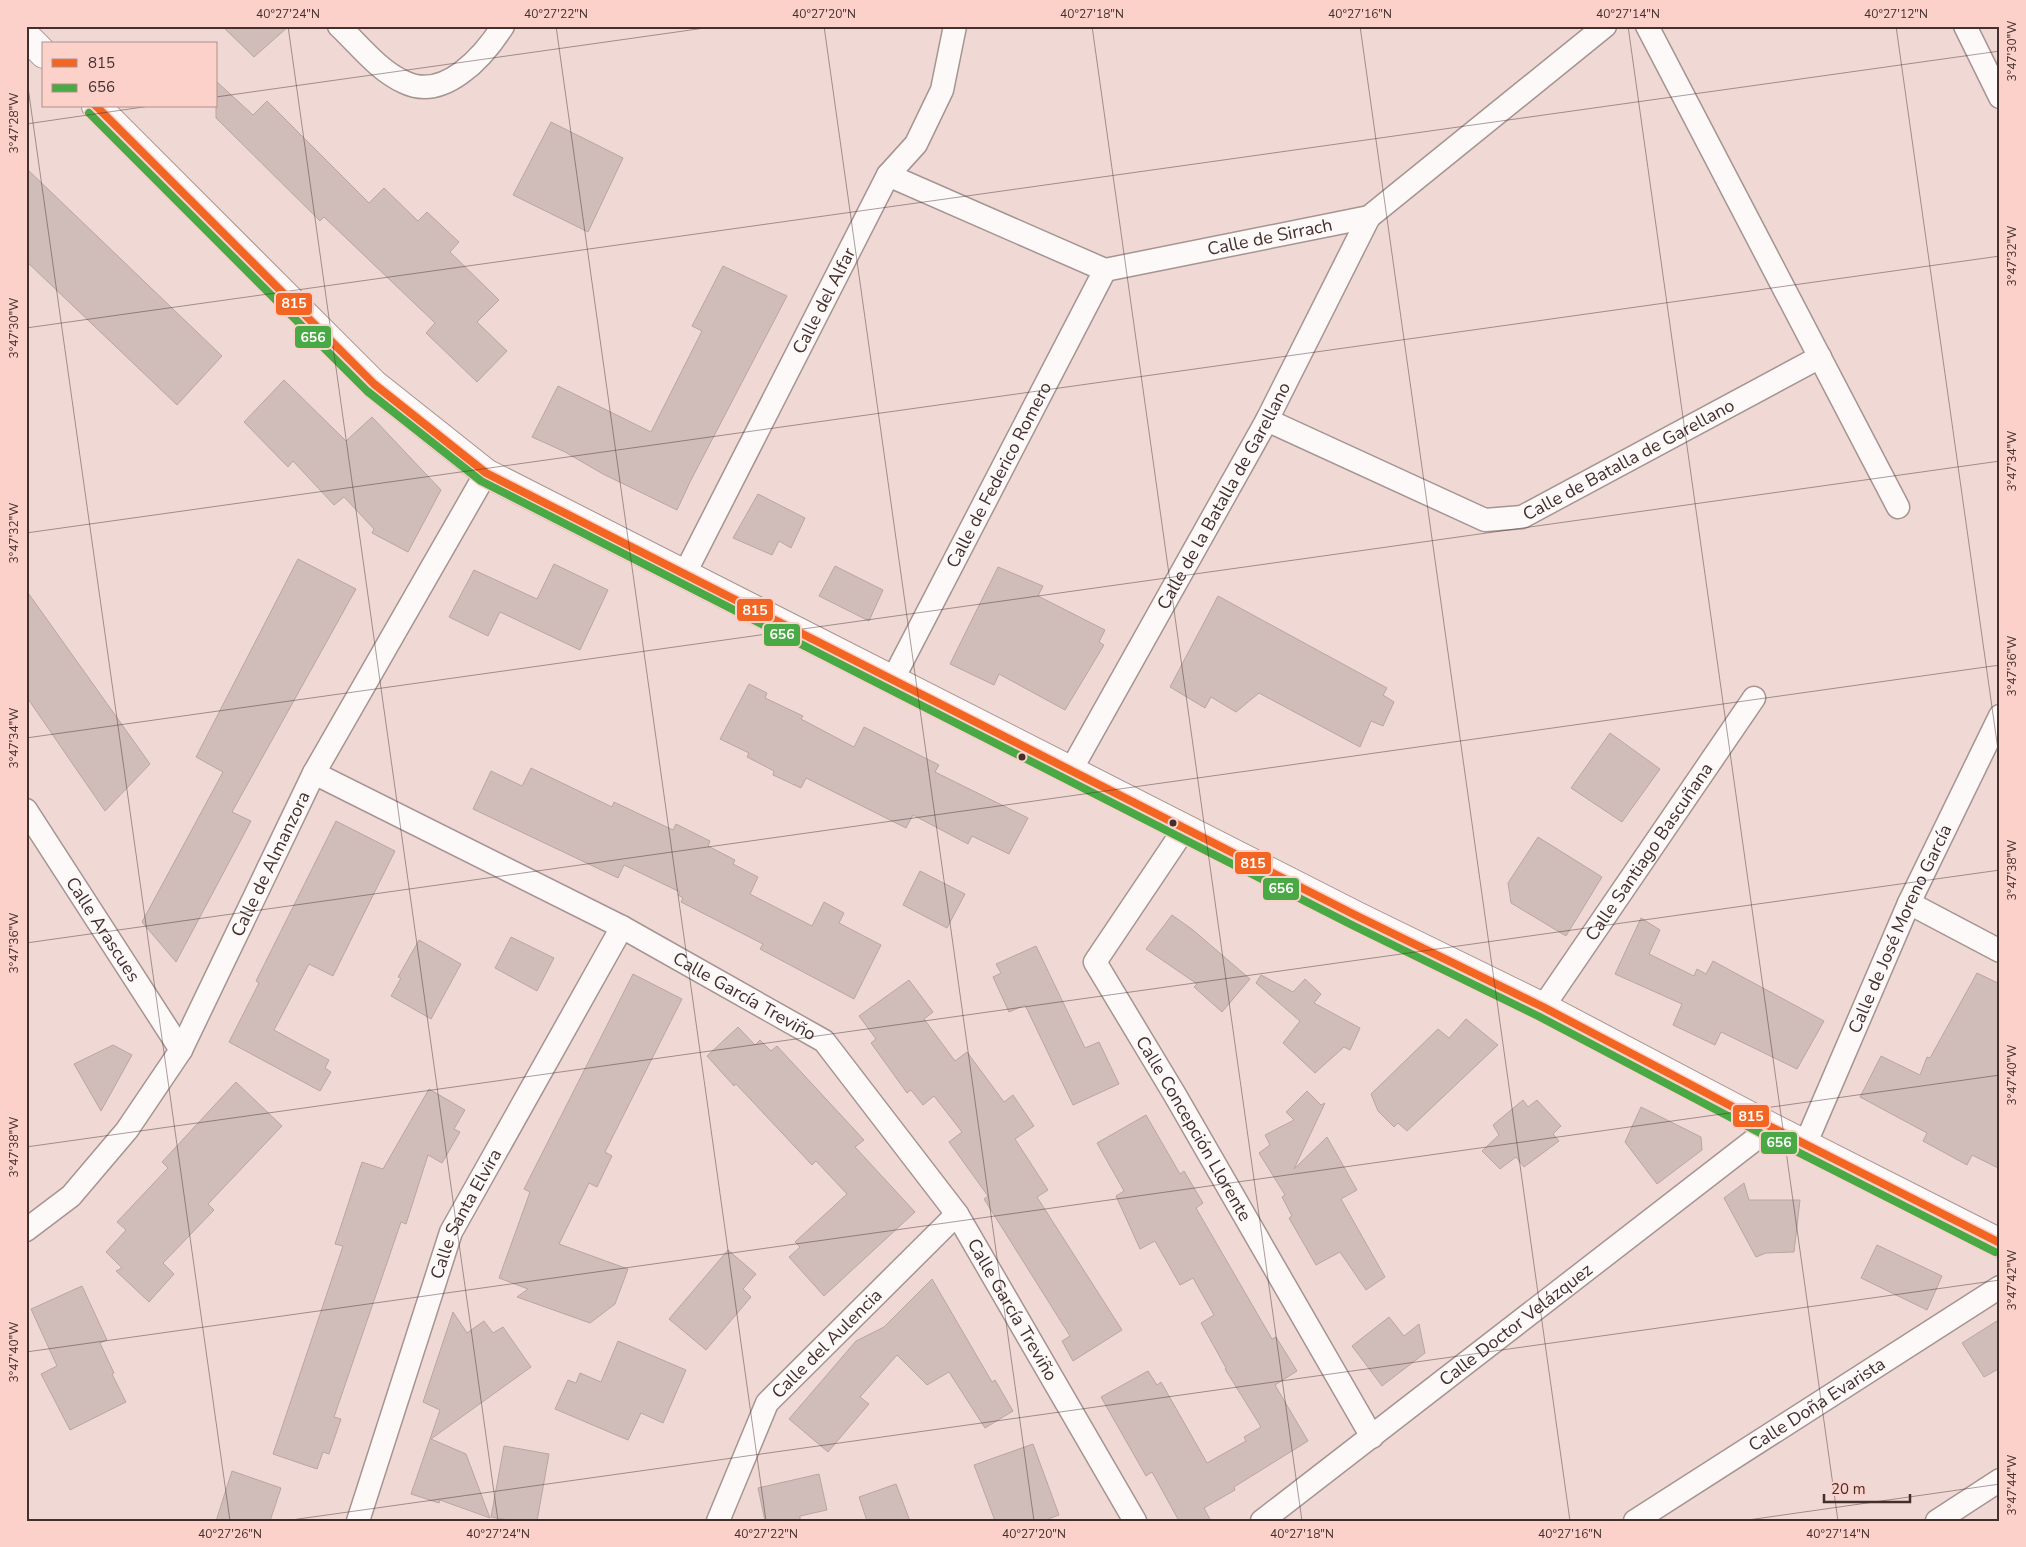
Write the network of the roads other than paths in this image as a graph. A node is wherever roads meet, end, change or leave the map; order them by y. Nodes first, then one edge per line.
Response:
1 (339, 26) edge
2 (503, 26) edge
3 (955, 26) edge
4 (1606, 26) edge
5 (1647, 26) edge
6 (1964, 26) edge
7 (26, 36) edge
8 (42, 52) edge
9 (2000, 97) edge
10 (98, 108) edge
11 (888, 175) junction
12 (1369, 217) junction
13 (1105, 270) junction
14 (1820, 357) junction
15 (1267, 420) junction
16 (486, 473) junction
17 (1898, 507) dead end
18 (684, 575) junction
19 (893, 679) junction
20 (1754, 698) dead end
21 (2000, 716) edge
22 (1071, 770) junction
23 (314, 773) junction
24 (26, 810) edge
25 (1185, 828) junction
26 (1909, 903) junction
27 (622, 927) junction
28 (2000, 951) edge
29 (1543, 1007) junction
30 (180, 1050) junction
31 (1771, 1127) junction
32 (1805, 1145) junction
33 (957, 1214) junction
34 (26, 1230) edge
35 (2000, 1243) edge
36 (2000, 1287) edge
37 (1372, 1437) junction
38 (2000, 1480) edge
39 (358, 1521) edge
40 (718, 1521) edge
41 (1135, 1521) edge
42 (1262, 1521) edge
43 (1635, 1521) edge
44 (1937, 1521) edge

1 - 2 street
3 - 11 street, Calle del Alfar
4 - 12 street, Calle de Sirrach
5 - 14 street
6 - 9 street
7 - 8 main road
10 - 16 main road
11 - 13 street
11 - 18 street, Calle del Alfar
12 - 13 street, Calle de Sirrach
12 - 15 street, Calle de la Batalla de Garellano
13 - 19 street, Calle de Federico Romero
14 - 15 street, Calle de Batalla de Garellano
14 - 17 street
15 - 22 street, Calle de la Batalla de Garellano
16 - 18 main road
16 - 23 street, Calle de Almanzora
18 - 19 main road
19 - 22 main road
20 - 29 street, Calle Santiago Bascuñana
21 - 26 street, Calle de José Moreno García
22 - 25 main road
23 - 27 street, Calle García Treviño
23 - 30 street, Calle de Almanzora
24 - 30 street, Calle Arascues
25 - 29 main road
25 - 37 street, Calle Concepción Llorente
26 - 28 street
26 - 32 street, Calle de José Moreno García
27 - 33 street, Calle García Treviño
27 - 39 street, Calle Santa Elvira
29 - 31 main road
30 - 34 street, Calle de Almanzora
31 - 32 main road
31 - 37 street, Calle Doctor Velázquez
32 - 35 main road
33 - 40 street, Calle del Aulencia
33 - 41 street, Calle García Treviño
36 - 43 street, Calle Doña Evarista
37 - 42 street, Calle Doctor Velázquez
38 - 44 street

